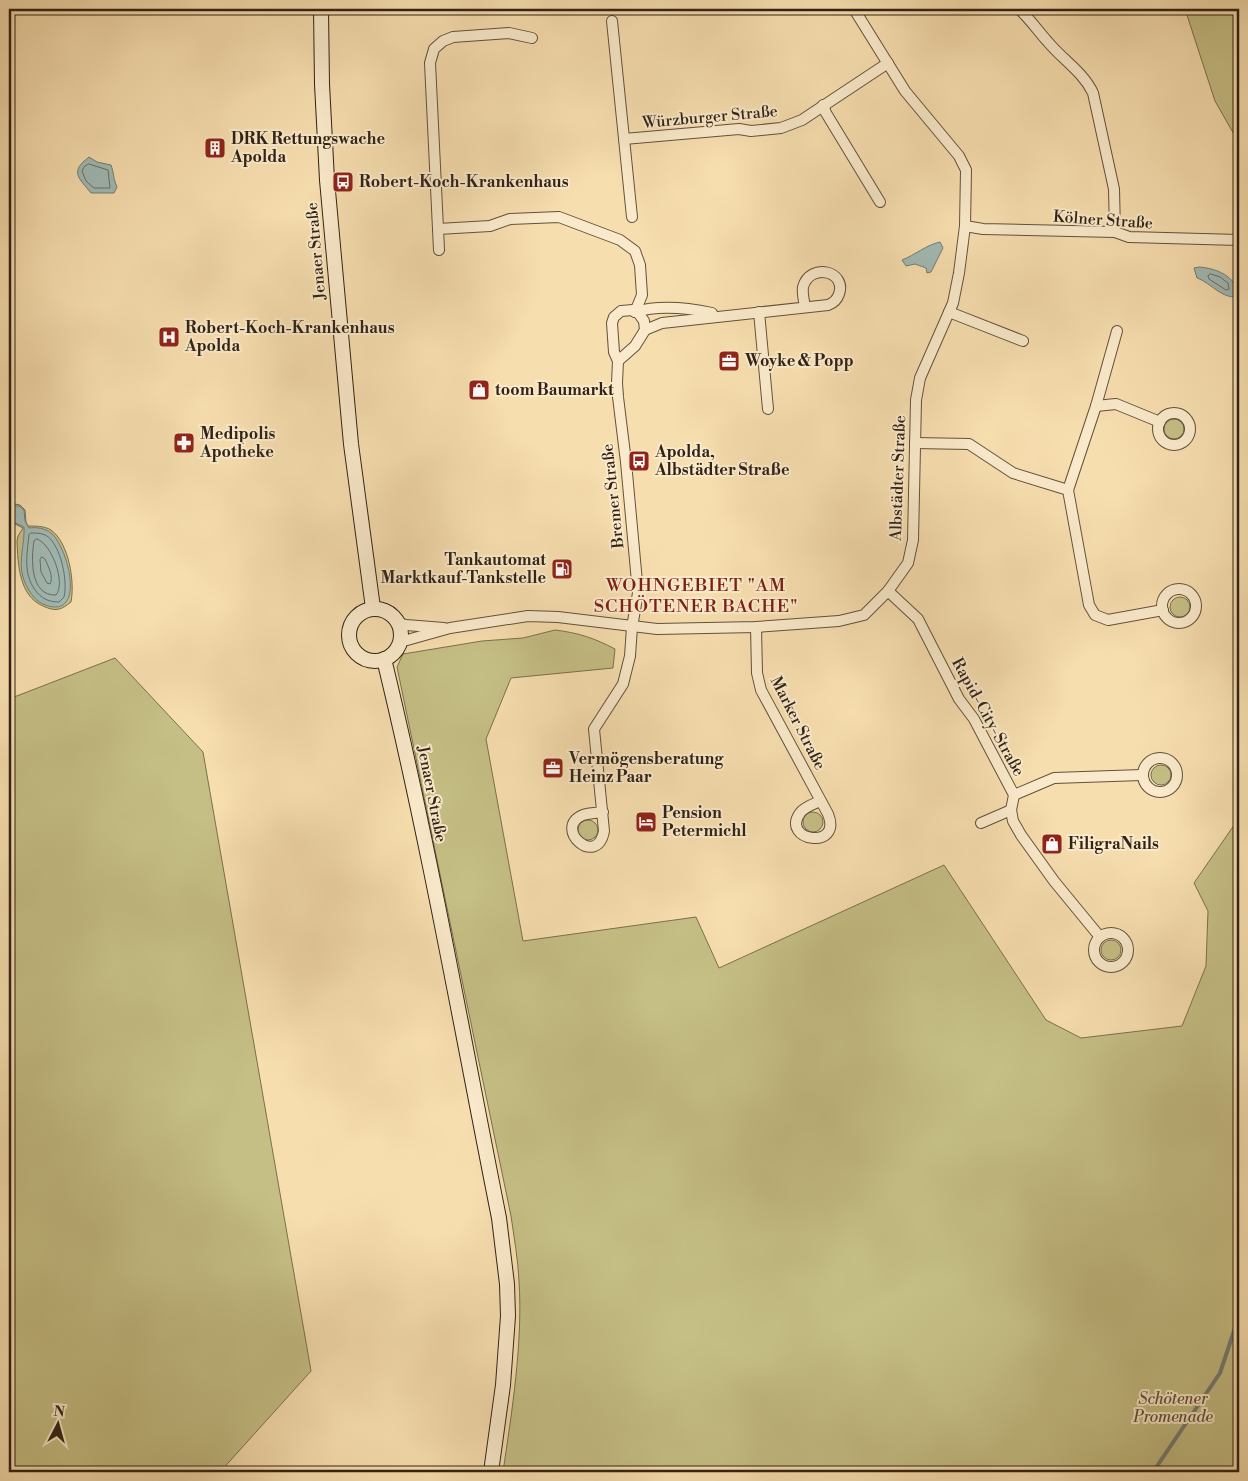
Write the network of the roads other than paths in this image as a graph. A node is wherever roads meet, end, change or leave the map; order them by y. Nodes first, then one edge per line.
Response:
1 (321, 9) edge
2 (854, 9) edge
3 (1019, 9) edge
4 (612, 21) dead end
5 (532, 38) dead end
6 (888, 63) junction
7 (823, 105) junction
8 (624, 139) junction
9 (880, 202) dead end
10 (632, 217) dead end
11 (966, 226) junction
12 (438, 229) junction
13 (1115, 232) junction
14 (1239, 240) edge
15 (439, 250) dead end
16 (805, 307) dead end
17 (635, 312) junction
18 (759, 312) junction
19 (948, 312) junction
20 (722, 315) junction
21 (645, 330) junction
22 (1117, 331) dead end
23 (1023, 341) dead end
24 (618, 361) junction
25 (1096, 406) junction
26 (768, 409) dead end
27 (1160, 422) dead end
28 (915, 443) junction
29 (1068, 490) junction
30 (888, 591) junction
31 (373, 608) junction
32 (1163, 610) dead end
33 (399, 623) junction
34 (632, 627) junction
35 (756, 627) junction
36 (450, 628) junction
37 (400, 642) junction
38 (384, 659) junction
39 (1142, 775) dead end
40 (1014, 795) junction
41 (820, 801) dead end
42 (1011, 810) junction
43 (602, 812) dead end
44 (981, 823) dead end
45 (1100, 936) dead end
46 (492, 1472) edge

1 - 31 main road, Jenaer Straße
2 - 6 street, Albstädter Straße
3 - 13 street
4 - 8 street, Würzburger Straße
5 - 12 street
6 - 7 street, Würzburger Straße
6 - 11 street, Albstädter Straße
7 - 8 street, Würzburger Straße
7 - 9 street
8 - 10 street, Würzburger Straße
11 - 13 street, Kölner Straße
11 - 19 street, Albstädter Straße
12 - 15 street
12 - 17 street
13 - 14 street, Kölner Straße
16 - 18 street, Bremer Straße
17 - 20 street, Bremer Straße
17 - 21 street
17 - 24 street, Bremer Straße
18 - 20 street, Bremer Straße
18 - 26 street
19 - 23 street
19 - 28 street, Albstädter Straße
20 - 21 street, Bremer Straße
21 - 24 street
22 - 25 street
24 - 34 street, Bremer Straße
25 - 27 street
25 - 29 street
28 - 29 street
28 - 30 street, Albstädter Straße
29 - 32 street
30 - 35 street, Albstädter Straße
30 - 40 street, Rapid-City-Straße
31 - 33 main road
31 - 38 main road
33 - 36 street
33 - 37 main road
34 - 35 street, Albstädter Straße
34 - 36 street, Albstädter Straße
34 - 43 street, Bremer Straße
35 - 41 street, Marker Straße
36 - 37 street, Albstädter Straße
37 - 38 main road
38 - 46 main road, Jenaer Straße
39 - 40 street
40 - 42 street, Rapid-City-Straße
42 - 44 street
42 - 45 street

